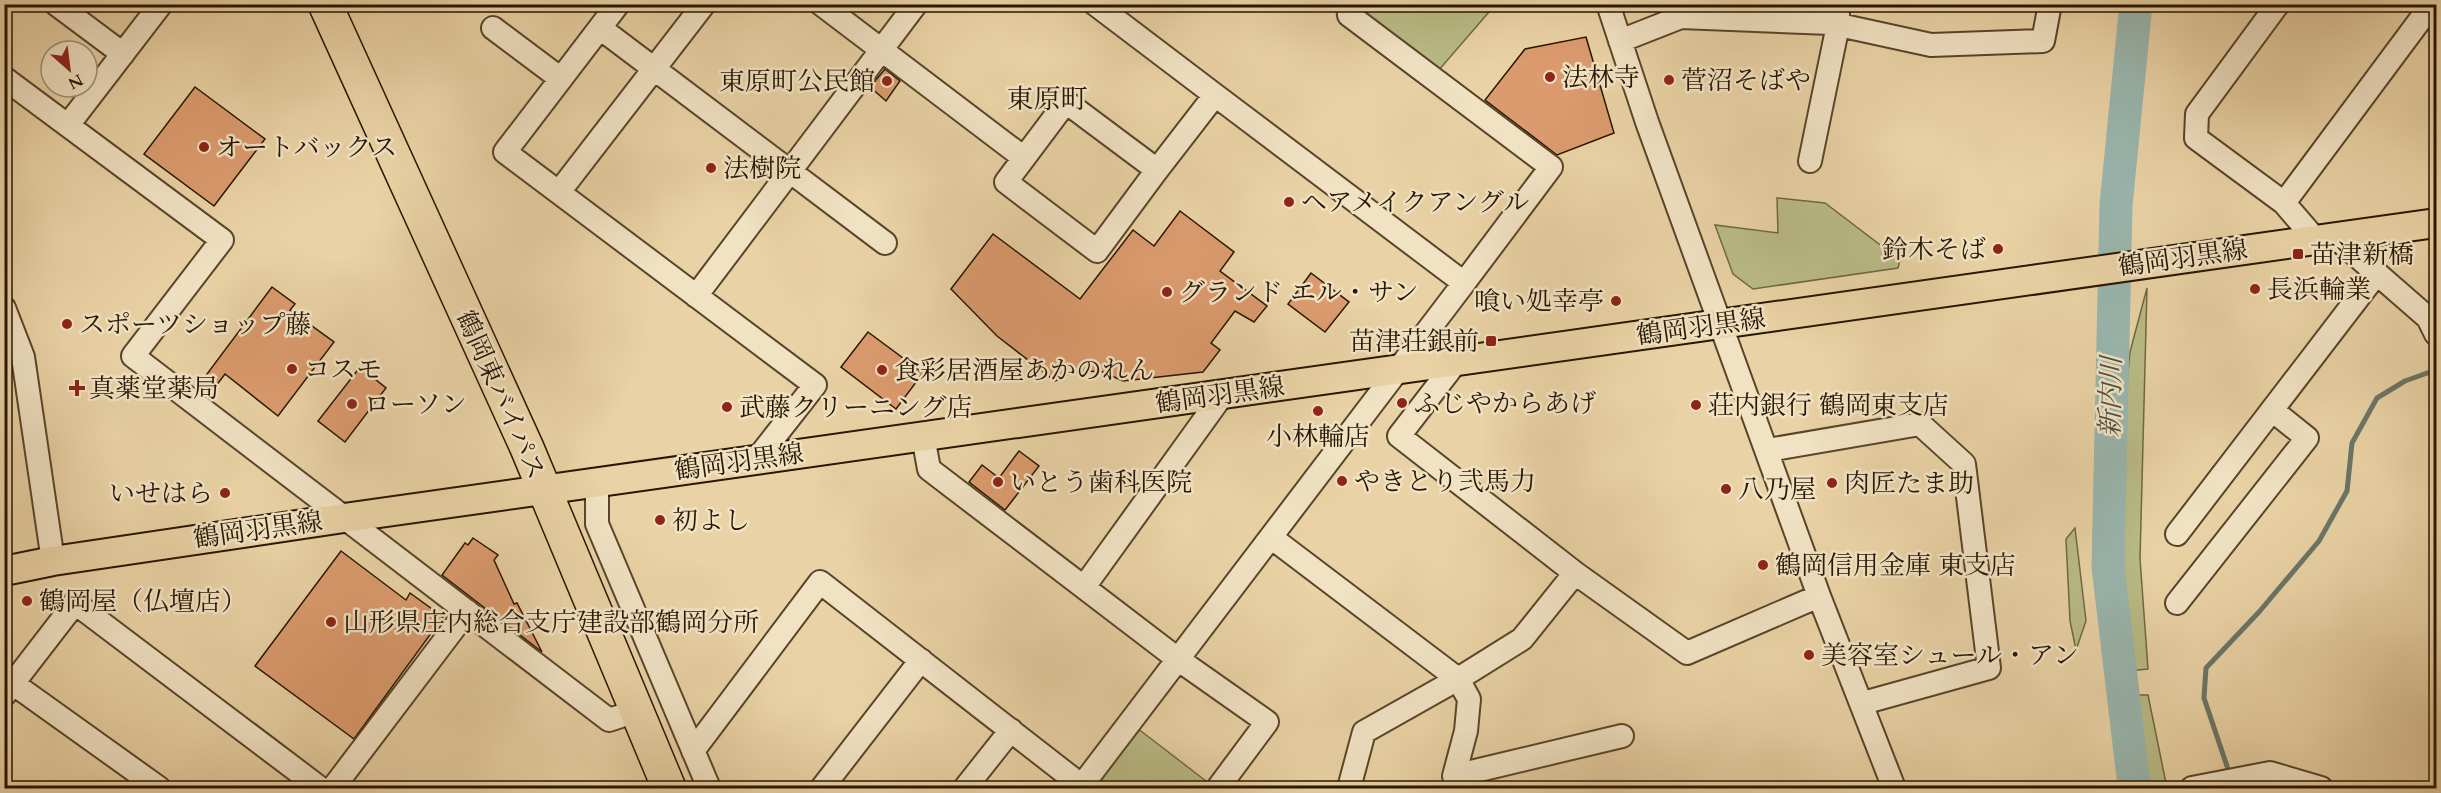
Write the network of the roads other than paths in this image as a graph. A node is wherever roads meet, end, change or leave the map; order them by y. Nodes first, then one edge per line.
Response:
1 (56, 4) edge
2 (161, 4) edge
3 (325, 4) edge
4 (618, 4) edge
5 (704, 4) edge
6 (821, 4) edge
7 (916, 4) edge
8 (1095, 4) edge
9 (1348, 4) edge
10 (1608, 4) edge
11 (2050, 4) edge
12 (2278, 4) edge
13 (2432, 4) edge
14 (1838, 15) edge
15 (493, 28) dead end
16 (600, 28) junction
17 (1620, 41) junction
18 (882, 50) junction
19 (123, 54) junction
20 (654, 69) junction
21 (4, 78) edge
22 (561, 79) junction
23 (1215, 95) junction
24 (68, 125) junction
25 (1024, 158) junction
26 (1810, 161) dead end
27 (1157, 170) junction
28 (790, 171) junction
29 (558, 192) junction
30 (2284, 204) junction
31 (2436, 223) edge
32 (2325, 238) junction
33 (885, 243) dead end
34 (2377, 273) junction
35 (1464, 283) junction
36 (696, 296) junction
37 (4, 308) edge
38 (1722, 324) junction
39 (2436, 334) edge
40 (1456, 362) junction
41 (1397, 370) junction
42 (1223, 394) junction
43 (2271, 410) junction
44 (923, 436) junction
45 (1768, 450) junction
46 (757, 459) junction
47 (597, 482) junction
48 (543, 489) junction
49 (344, 518) junction
50 (2177, 534) dead end
51 (1272, 538) junction
52 (53, 561) junction
53 (4, 571) edge
54 (1575, 573) junction
55 (1084, 587) junction
56 (1819, 596) junction
57 (2177, 603) dead end
58 (467, 611) junction
59 (921, 660) junction
60 (1179, 660) junction
61 (1458, 680) junction
62 (7, 685) edge
63 (1863, 703) junction
64 (636, 711) junction
65 (1011, 730) junction
66 (1622, 736) dead end
67 (693, 751) junction
68 (1081, 787) edge
69 (159, 789) edge
70 (320, 789) edge
71 (333, 789) edge
72 (669, 789) edge
73 (709, 789) edge
74 (822, 789) edge
75 (965, 789) edge
76 (1218, 789) edge
77 (1349, 789) edge
78 (1894, 789) edge
79 (2192, 789) edge
80 (2321, 789) edge

1 - 19 street
2 - 19 street
3 - 48 highway, 鶴岡東バイパス
4 - 16 street
5 - 20 street
6 - 18 street
7 - 18 street
8 - 23 street
9 - 35 street
10 - 17 street
11 - 14 street
12 - 30 street
13 - 30 street
14 - 17 street
14 - 26 street
15 - 22 street
16 - 20 street
16 - 22 street
17 - 38 street
18 - 25 street
18 - 28 street
19 - 24 street
20 - 28 street
20 - 29 street
21 - 24 street
22 - 29 street
23 - 27 street
23 - 35 street
24 - 49 street
25 - 27 street
25 - 27 street
28 - 33 street
28 - 36 street
29 - 36 street
30 - 32 street
31 - 32 main road, 鶴岡羽黒線
32 - 34 street
32 - 38 main road, 鶴岡羽黒線
34 - 39 street
34 - 43 street
35 - 41 street
36 - 46 street
37 - 52 street
38 - 40 main road, 鶴岡羽黒線
38 - 45 street
40 - 41 main road, 鶴岡羽黒線
40 - 54 street
41 - 42 main road, 鶴岡羽黒線
41 - 51 street
42 - 44 main road, 鶴岡羽黒線
42 - 55 street
43 - 50 street
43 - 57 street
44 - 46 main road, 鶴岡羽黒線
44 - 55 street
45 - 56 street
45 - 63 street
46 - 47 main road, 鶴岡羽黒線
47 - 48 main road, 鶴岡羽黒線
47 - 67 street
48 - 49 main road, 鶴岡羽黒線
48 - 64 highway, 鶴岡東バイパス
49 - 52 main road, 鶴岡羽黒線
49 - 58 street
51 - 60 street
51 - 61 street
52 - 53 main road, 鶴岡羽黒線
54 - 56 street
54 - 61 street
55 - 60 street
56 - 63 street
58 - 64 street
58 - 71 street
59 - 65 street
59 - 67 street
59 - 74 street
60 - 68 street
60 - 76 street
61 - 66 street
61 - 77 street
62 - 69 street
62 - 70 street
63 - 78 street
64 - 72 highway, 鶴岡東バイパス
65 - 68 street
65 - 75 street
67 - 73 street
79 - 80 street

